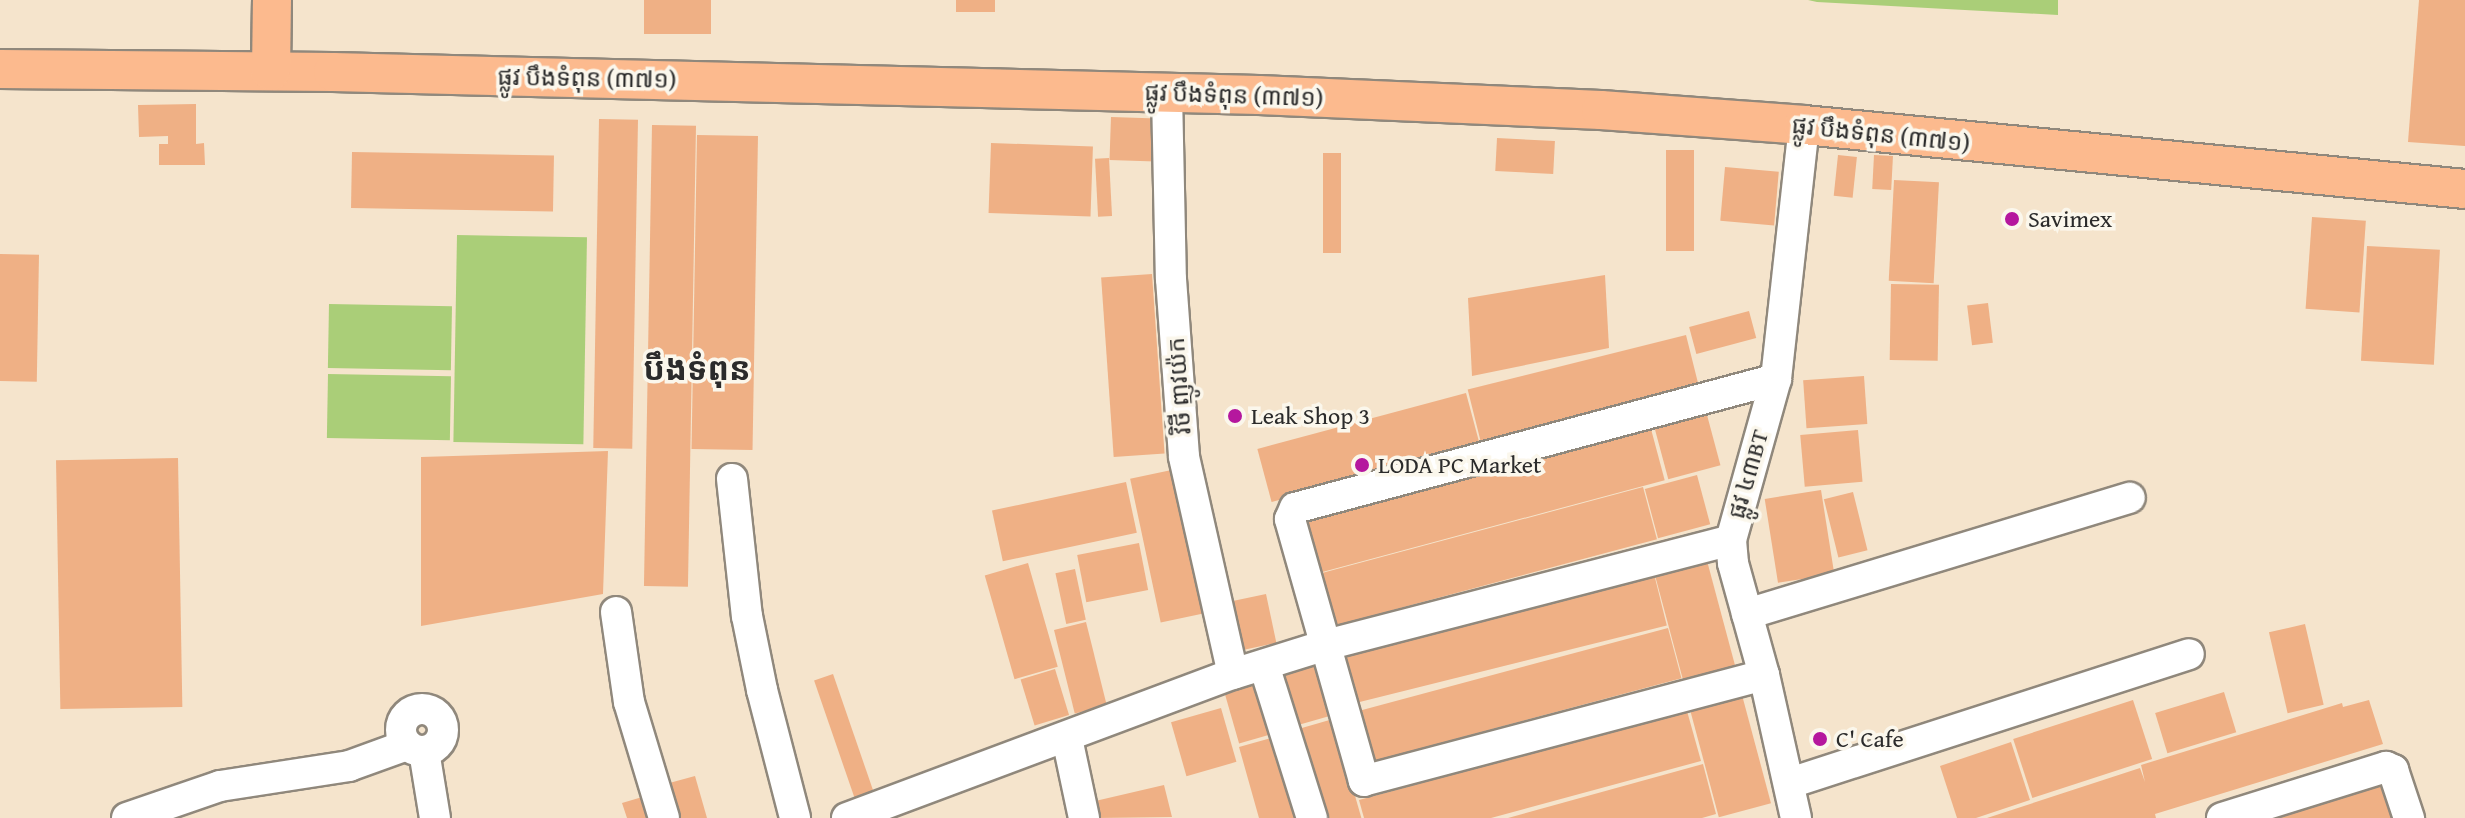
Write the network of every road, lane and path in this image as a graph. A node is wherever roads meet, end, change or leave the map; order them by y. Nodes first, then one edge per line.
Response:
1 (272, 0) edge
2 (0, 69) edge
3 (271, 71) junction
4 (1167, 93) junction
5 (1804, 125) junction
6 (2465, 189) edge
7 (1776, 379) junction
8 (732, 479) dead end
9 (2130, 498) dead end
10 (1731, 540) junction
11 (616, 612) dead end
12 (1747, 614) junction
13 (1326, 645) junction
14 (2189, 654) dead end
15 (1264, 665) junction
16 (1233, 674) junction
17 (1764, 675) junction
18 (1067, 738) junction
19 (1790, 783) junction
20 (127, 818) edge
21 (435, 818) edge
22 (664, 818) edge
23 (795, 818) edge
24 (847, 818) edge
25 (1084, 818) edge
26 (1312, 818) edge
27 (1796, 818) edge
28 (2222, 818) edge
29 (2409, 818) edge

1 - 3 main road
2 - 3 main road, ផ្លូវ បឹងទំពុន (៣៧១)
3 - 4 main road, ផ្លូវ បឹងទំពុន (៣៧១)
4 - 5 main road, ផ្លូវ បឹងទំពុន (៣៧១)
4 - 16 street, វិថី ញូវយ៉ក
5 - 6 main road, ផ្លូវ បឹងទំពុន (៣៧១)
5 - 7 street, ផ្លូវ ៤៣BT
7 - 10 street, ផ្លូវ ៤៣BT
7 - 13 street
8 - 23 street
9 - 12 street
10 - 12 street, ផ្លូវ ៤៣BT
10 - 13 street
11 - 22 street
12 - 17 street, ផ្លូវ ៤៣BT
13 - 15 street
13 - 17 street
14 - 19 street
15 - 16 street
15 - 26 street
16 - 18 street
17 - 19 street, ផ្លូវ ៤៣BT
18 - 24 street
18 - 25 street
19 - 27 street, ផ្លូវ ៤៣BT
20 - 21 street
28 - 29 street

